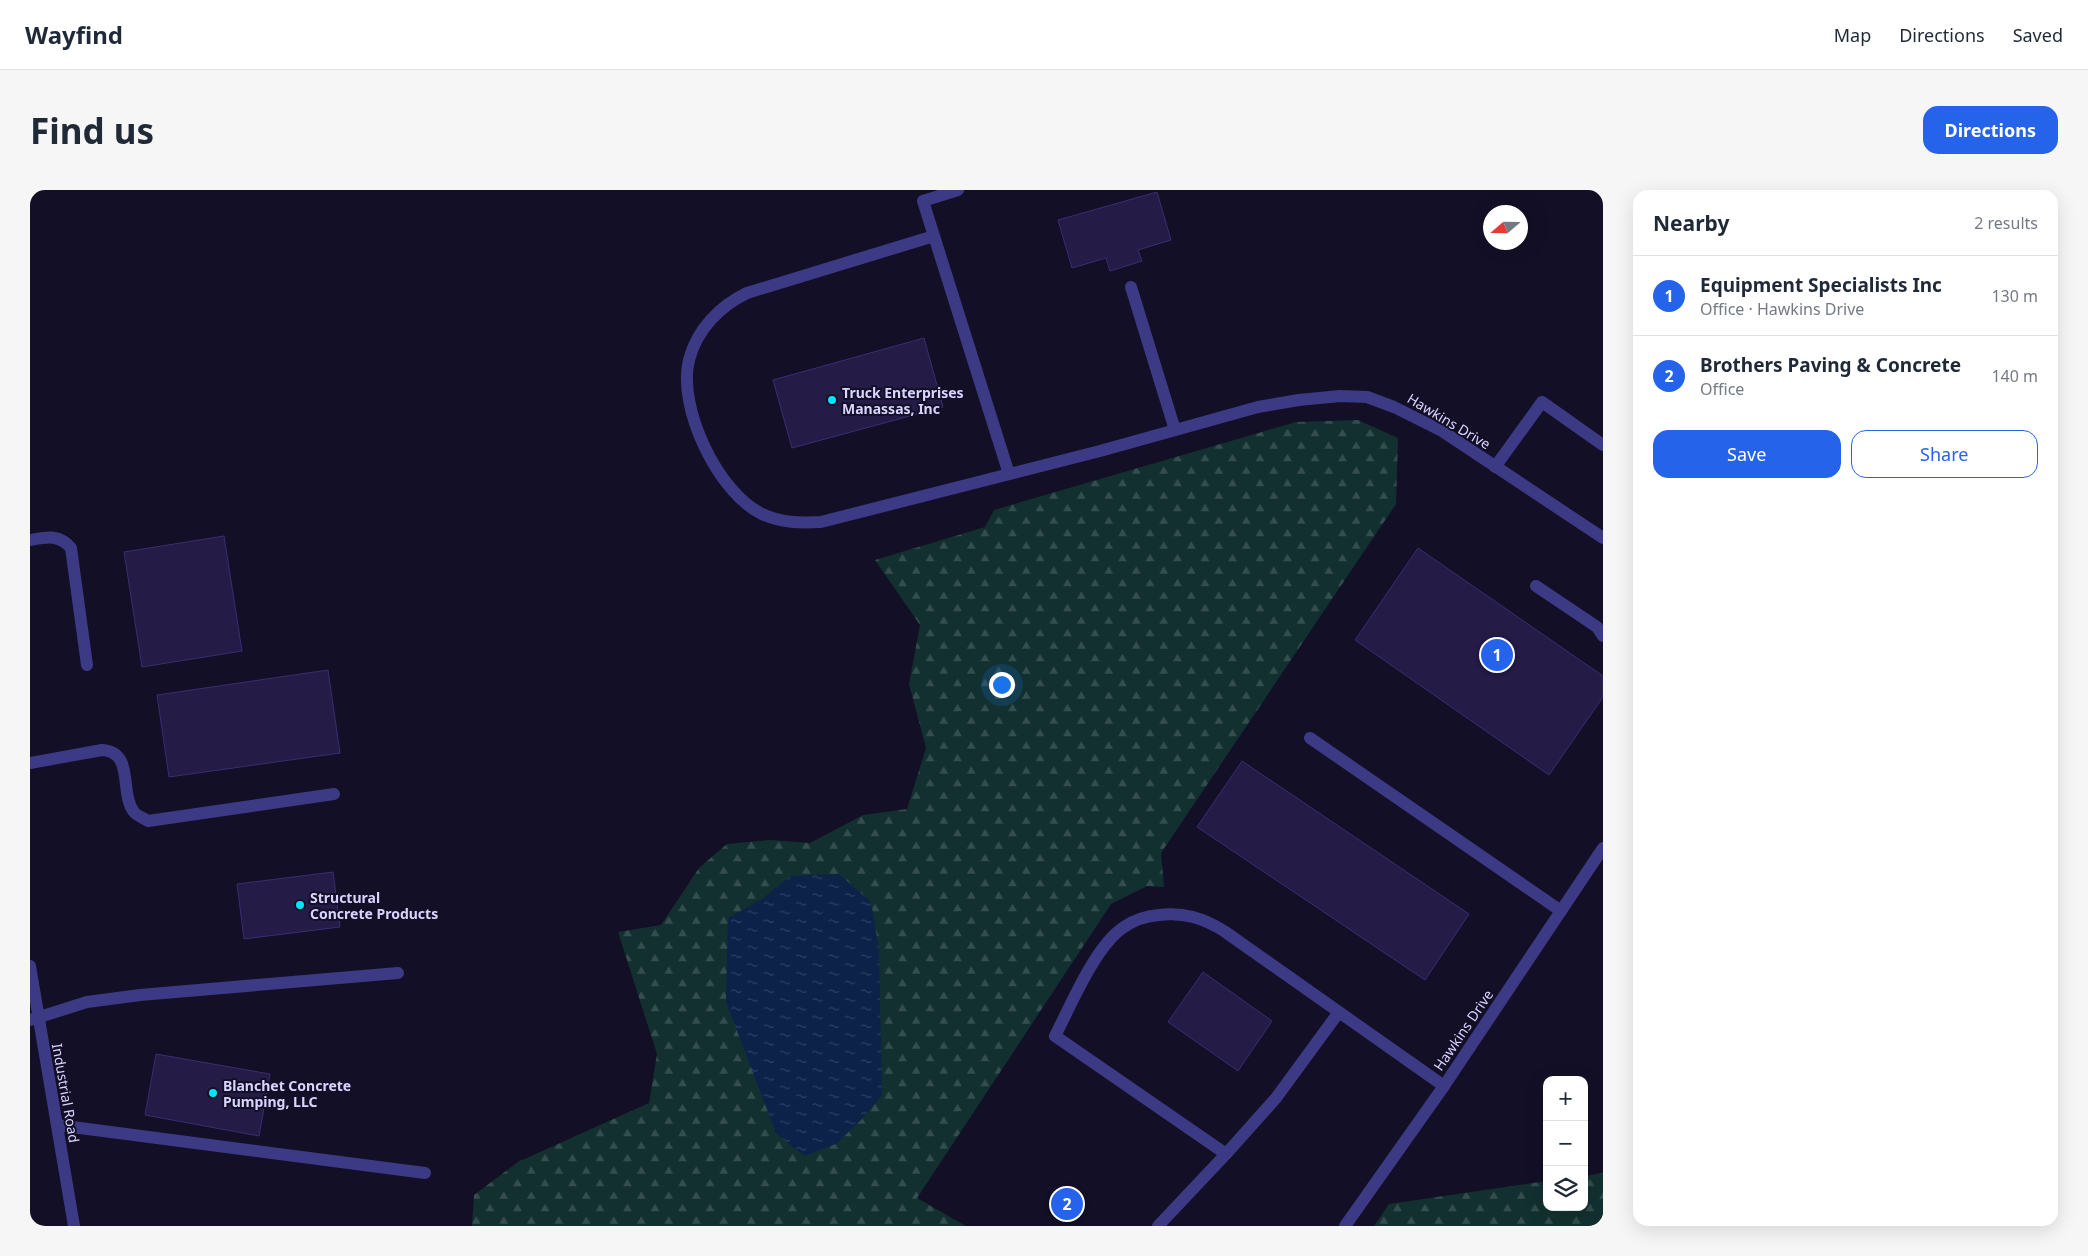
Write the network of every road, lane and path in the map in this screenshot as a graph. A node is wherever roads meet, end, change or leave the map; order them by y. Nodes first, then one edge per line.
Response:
1 (958, 190) edge
2 (934, 236) junction
3 (1131, 287) dead end
4 (1175, 430) junction
5 (1603, 445) edge
6 (1495, 467) junction
7 (1009, 474) junction
8 (1603, 538) edge
9 (30, 540) edge
10 (1536, 586) dead end
11 (1603, 636) edge
12 (87, 665) dead end
13 (1310, 738) dead end
14 (30, 763) edge
15 (334, 794) dead end
16 (1603, 848) edge
17 (1561, 911) junction
18 (30, 966) edge
19 (398, 973) dead end
20 (1338, 1012) junction
21 (34, 1019) edge
22 (1444, 1086) junction
23 (57, 1125) junction
24 (1226, 1154) junction
25 (425, 1173) dead end
26 (74, 1226) edge
27 (1158, 1226) edge
28 (1345, 1226) edge

1 - 2 street
2 - 7 street
2 - 7 street, Hawkins Drive
3 - 4 street
4 - 6 street, Hawkins Drive
4 - 7 street, Hawkins Drive
5 - 6 street
6 - 8 street, Hawkins Drive
9 - 12 street
10 - 11 street
13 - 17 street
14 - 15 street
16 - 17 street, Hawkins Drive
17 - 22 street, Hawkins Drive
18 - 21 street, Industrial Road
19 - 21 street
20 - 22 street
20 - 24 street
20 - 24 street
21 - 23 street, Industrial Road
22 - 28 street, Hawkins Drive
23 - 25 street
23 - 26 street, Industrial Road
24 - 27 street

